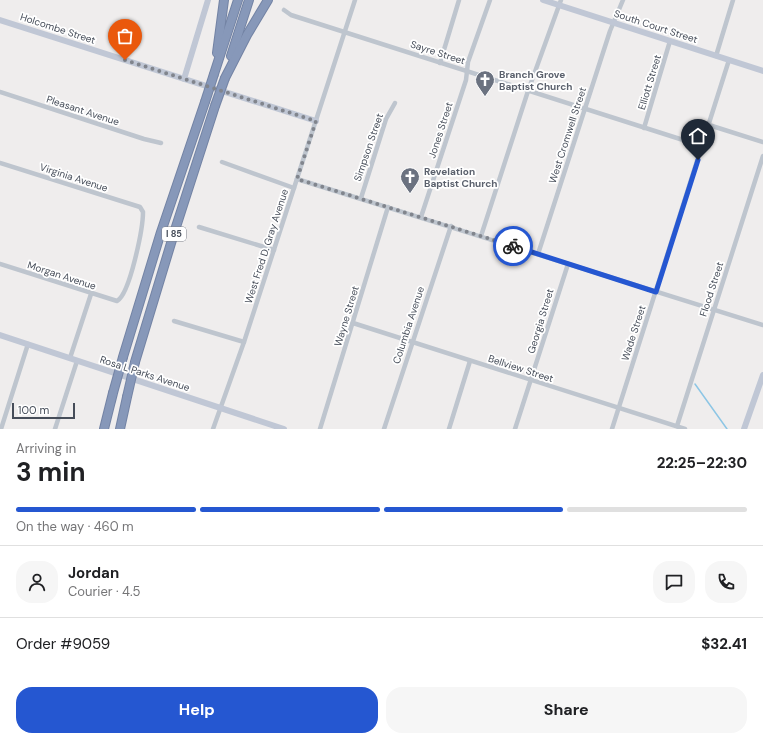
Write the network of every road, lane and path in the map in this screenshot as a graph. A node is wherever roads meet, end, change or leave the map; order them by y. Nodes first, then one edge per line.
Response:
1 (208, 0) edge
2 (224, 0) edge
3 (238, 0) edge
4 (249, 0) edge
5 (268, 0) edge
6 (355, 0) edge
7 (459, 0) edge
8 (490, 0) edge
9 (543, 0) edge
10 (623, 0) edge
11 (733, 0) edge
12 (560, 3) edge
13 (284, 10) dead end
14 (0, 20) edge
15 (614, 23) junction
16 (344, 32) junction
17 (670, 41) junction
18 (716, 56) junction
19 (729, 60) junction
20 (440, 63) junction
21 (467, 71) junction
22 (763, 71) edge
23 (214, 74) junction
24 (225, 78) junction
25 (184, 79) junction
26 (528, 91) junction
27 (0, 92) edge
28 (395, 103) dead end
29 (585, 109) junction
30 (316, 121) junction
31 (709, 125) junction
32 (644, 128) junction
33 (763, 142) edge
34 (162, 143) dead end
35 (702, 146) junction
36 (763, 156) edge
37 (222, 162) dead end
38 (0, 163) edge
39 (297, 179) junction
40 (294, 188) junction
41 (361, 198) junction
42 (388, 207) junction
43 (421, 217) junction
44 (450, 226) junction
45 (199, 227) dead end
46 (481, 236) junction
47 (274, 250) junction
48 (538, 254) junction
49 (0, 264) edge
50 (568, 264) junction
51 (656, 292) junction
52 (91, 294) junction
53 (119, 300) joint
54 (714, 309) junction
55 (174, 321) dead end
56 (353, 323) junction
57 (763, 325) edge
58 (0, 335) edge
59 (412, 341) junction
60 (244, 342) junction
61 (28, 344) junction
62 (70, 358) junction
63 (77, 361) junction
64 (470, 361) junction
65 (763, 375) edge
66 (530, 380) junction
67 (220, 408) junction
68 (619, 408) junction
69 (677, 426) junction
70 (1, 429) edge
71 (54, 429) edge
72 (104, 429) edge
73 (120, 429) edge
74 (213, 429) edge
75 (284, 429) edge
76 (320, 429) edge
77 (384, 429) edge
78 (449, 429) edge
79 (515, 429) edge
80 (612, 429) edge
81 (685, 429) edge
82 (744, 429) edge

1 - 25 street
2 - 23 highway
3 - 23 highway, I 85
4 - 24 highway, I 85
5 - 24 highway
6 - 16 street, West Fred D. Gray Avenue
7 - 20 street
8 - 21 street, Jones Street
9 - 12 street, South Court Street
10 - 15 street, West Cromwell Street
11 - 18 street
12 - 15 street, South Court Street
12 - 26 street
13 - 16 street, Sayre Street
14 - 25 street, Holcombe Street
15 - 17 street, South Court Street
15 - 29 street, West Cromwell Street
16 - 20 street, Sayre Street
16 - 30 street, West Fred D. Gray Avenue
17 - 18 street, South Court Street
17 - 32 street, Elliott Street
18 - 19 street, South Court Street
19 - 22 street, South Court Street
19 - 31 street, Wade Street
20 - 21 street, Sayre Street
21 - 26 street, Sayre Street
21 - 43 street, Jones Street
23 - 72 highway, I 85, bridge
24 - 73 highway, I 85, bridge
25 - 30 street, Holcombe Street
26 - 29 street, Sayre Street
26 - 46 street
27 - 34 street, Pleasant Avenue
28 - 41 street, Simpson Street
29 - 32 street, Sayre Street
29 - 48 street, West Cromwell Street
30 - 39 street, West Fred D. Gray Avenue
31 - 33 street
31 - 35 street, Wade Street
32 - 35 street, Sayre Street
35 - 51 street, Wade Street
36 - 54 street, Flood Street
37 - 40 street
38 - 53 street, Virginia Avenue
39 - 40 street, West Fred D. Gray Avenue
39 - 41 street
40 - 47 street, West Fred D. Gray Avenue
41 - 42 street
42 - 43 street
42 - 56 street, Wayne Street
43 - 44 street
44 - 46 street
44 - 59 street, Columbia Avenue
45 - 47 street
46 - 48 street
47 - 60 street, West Fred D. Gray Avenue
48 - 50 street
49 - 52 street, Morgan Avenue
50 - 51 street
50 - 66 street, Georgia Street
51 - 54 street
51 - 68 street, Wade Street
52 - 53 street, Morgan Avenue
52 - 62 street
54 - 57 street
54 - 69 street, Flood Street
55 - 60 street
56 - 59 street, Bellview Street
56 - 76 street, Wayne Street
58 - 61 street, Rosa L Parks Avenue
59 - 64 street, Bellview Street
59 - 77 street, Columbia Avenue
60 - 67 street, West Fred D. Gray Avenue
61 - 62 street, Rosa L Parks Avenue
61 - 70 street
62 - 63 street, Rosa L Parks Avenue
63 - 67 street, Rosa L Parks Avenue
63 - 71 street
64 - 66 street, Bellview Street
64 - 78 street
65 - 82 street
66 - 68 street, Bellview Street
66 - 79 street, Georgia Street
67 - 74 street, West Fred D. Gray Avenue
67 - 75 street, Rosa L Parks Avenue
68 - 69 street, Bellview Street
68 - 80 street, Wade Street
69 - 81 street, Bellview Street

